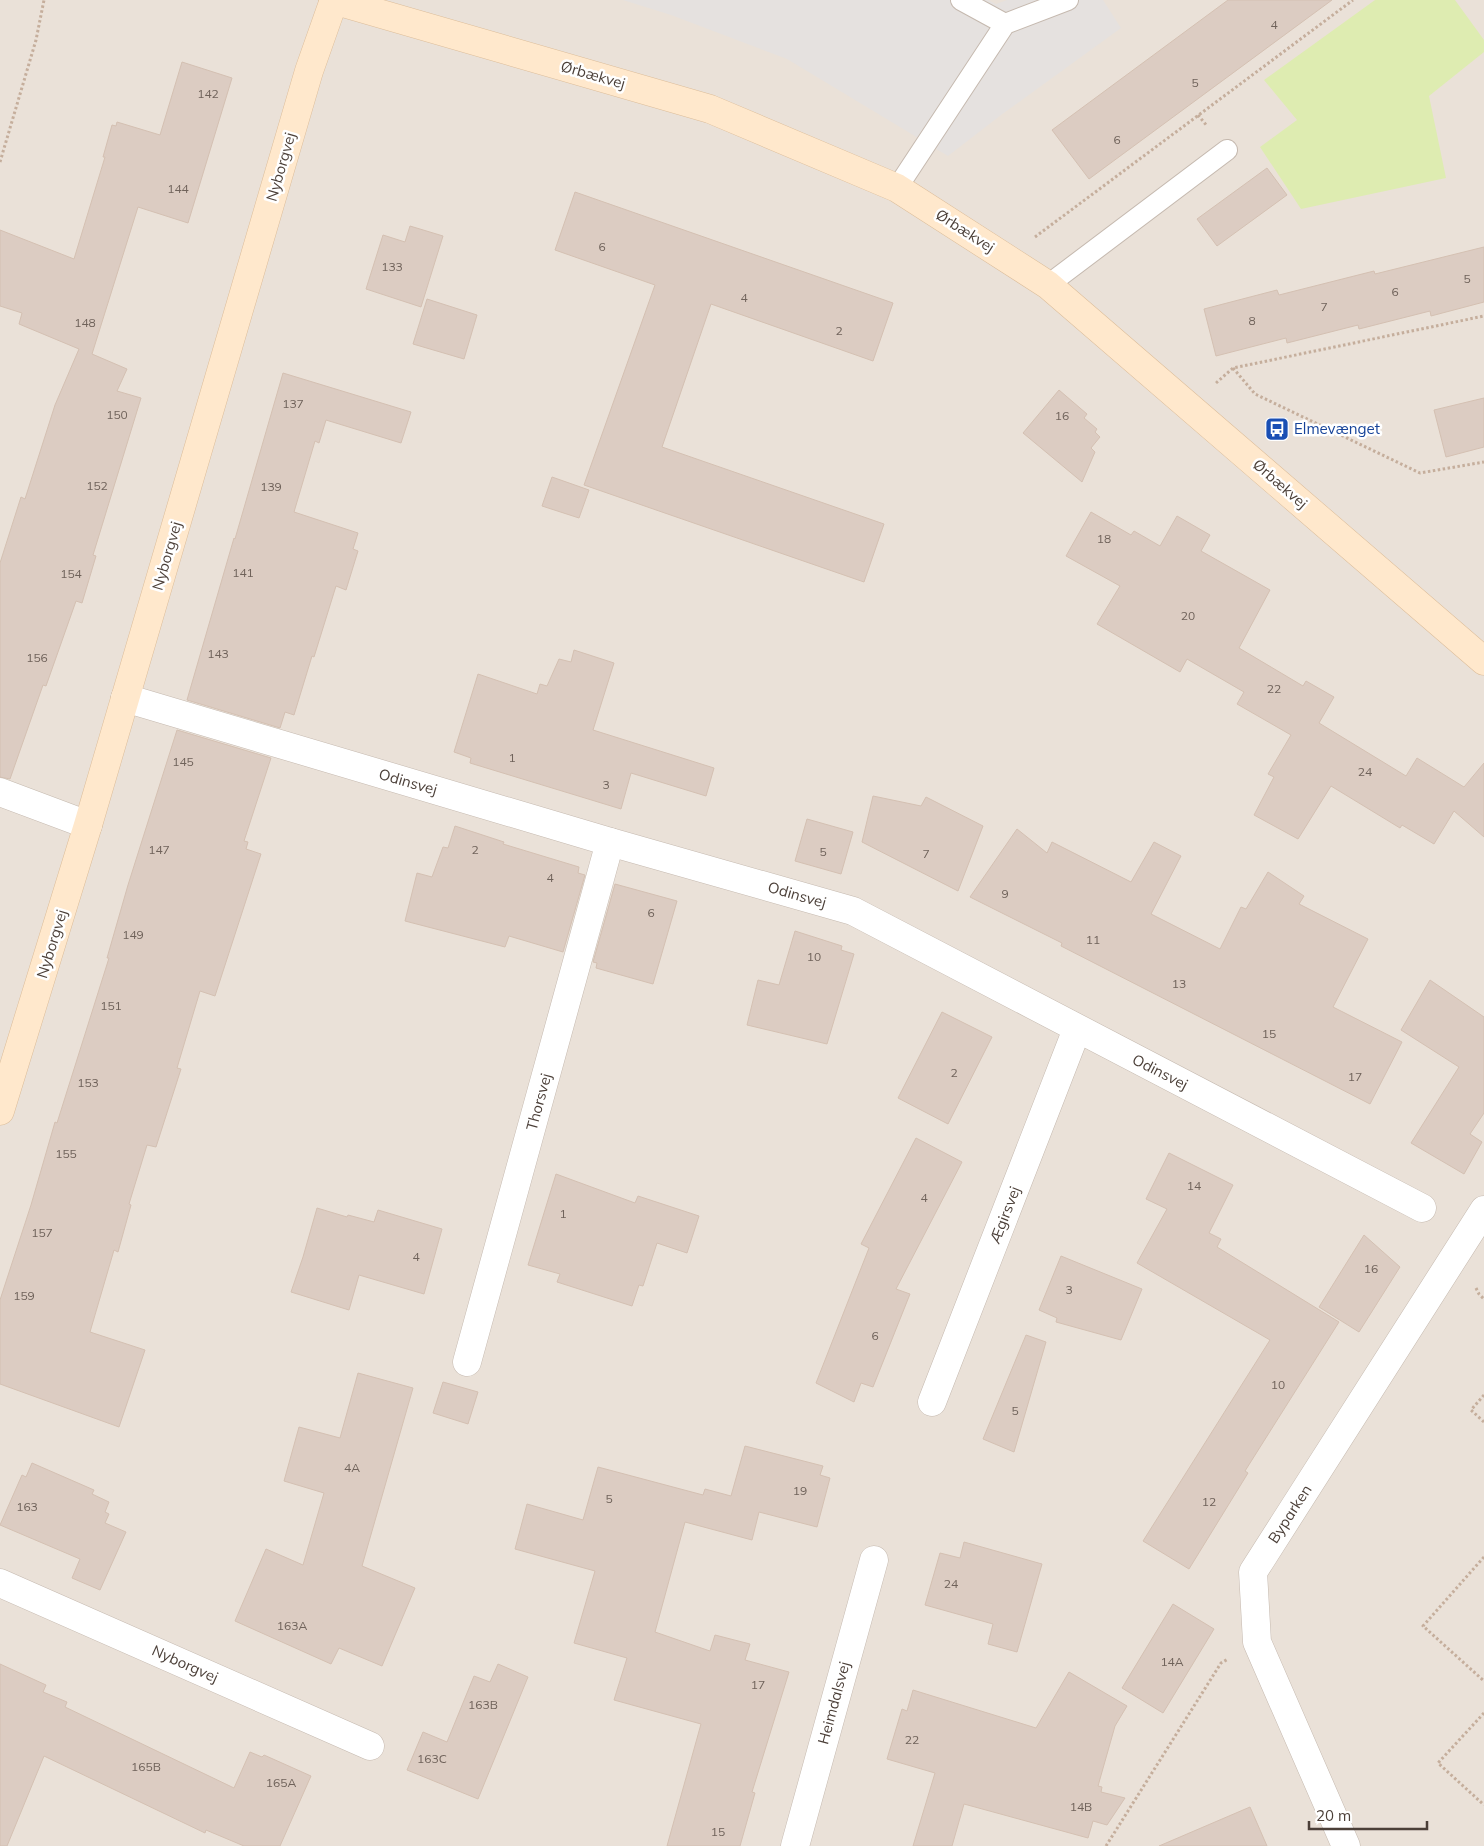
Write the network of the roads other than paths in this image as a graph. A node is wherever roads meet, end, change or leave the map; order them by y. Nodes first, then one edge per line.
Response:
1 (334, 0) edge
2 (961, 0) edge
3 (1068, 0) edge
4 (1005, 24) junction
5 (1226, 150) dead end
6 (897, 188) junction
7 (1048, 284) junction
8 (1484, 661) edge
9 (125, 698) junction
10 (0, 792) edge
11 (88, 825) junction
12 (610, 842) junction
13 (1077, 1029) junction
14 (0, 1111) edge
15 (1422, 1208) dead end
16 (1484, 1210) edge
17 (468, 1362) dead end
18 (932, 1402) dead end
19 (874, 1560) dead end
20 (0, 1583) edge
21 (370, 1746) dead end
22 (795, 1846) edge
23 (1346, 1846) edge

1 - 6 street, Ørbækvej
1 - 9 street, Nyborgvej
2 - 4 lane
3 - 4 lane
4 - 6 lane
5 - 7 lane
6 - 7 street, Ørbækvej
7 - 8 street, Ørbækvej
9 - 11 street, Nyborgvej
9 - 12 street, Odinsvej
10 - 11 street
11 - 14 street, Nyborgvej
12 - 13 street, Odinsvej
12 - 17 street, Thorsvej
13 - 15 street, Odinsvej
13 - 18 street, Ægirsvej
16 - 23 street, Byparken
19 - 22 street, Heimdalsvej
20 - 21 street, Nyborgvej

